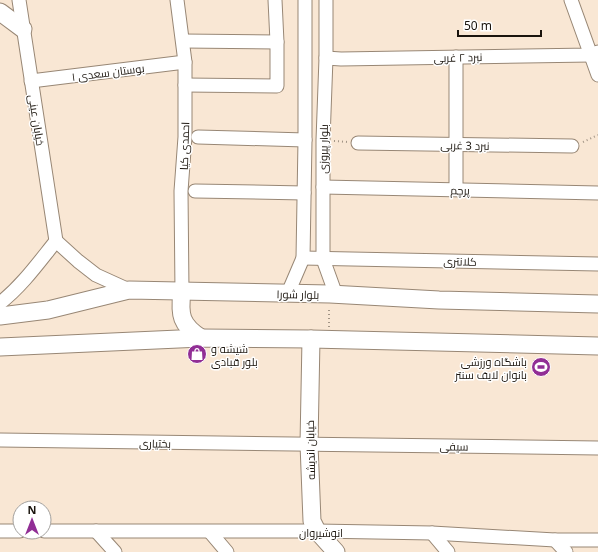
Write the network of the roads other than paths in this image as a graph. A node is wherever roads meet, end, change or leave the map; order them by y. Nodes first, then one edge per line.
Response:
1 (19, 0) edge
2 (177, 0) edge
3 (275, 0) edge
4 (305, 0) edge
5 (326, 0) edge
6 (571, 0) edge
7 (0, 12) edge
8 (23, 29) junction
9 (183, 42) junction
10 (277, 42) junction
11 (594, 53) edge
12 (456, 57) junction
13 (326, 58) junction
14 (185, 62) junction
15 (598, 75) edge
16 (31, 82) junction
17 (185, 85) junction
18 (198, 138) dead end
19 (305, 140) junction
20 (358, 143) road end
21 (456, 145) junction
22 (572, 146) road end
23 (323, 187) junction
24 (456, 189) junction
25 (195, 191) dead end
26 (304, 192) junction
27 (598, 192) edge
28 (56, 241) junction
29 (302, 258) junction
30 (323, 259) junction
31 (598, 264) edge
32 (129, 290) junction
33 (182, 292) junction
34 (288, 293) junction
35 (333, 295) junction
36 (0, 304) edge
37 (598, 304) edge
38 (0, 316) edge
39 (201, 338) junction
40 (311, 339) junction
41 (598, 346) edge
42 (0, 347) edge
43 (0, 440) edge
44 (309, 444) junction
45 (598, 448) edge
46 (0, 531) edge
47 (12, 531) edge
48 (52, 531) edge
49 (96, 531) junction
50 (210, 532) junction
51 (317, 532) junction
52 (432, 533) junction
53 (555, 540) junction
54 (598, 540) edge
55 (115, 552) edge
56 (227, 552) edge
57 (336, 552) edge
58 (448, 552) edge
59 (566, 552) edge

1 - 8 street, خیابان عینی
2 - 9 street, احمدی کیا
3 - 10 street
4 - 19 street, بلوار پیروزی
5 - 13 street, بلوار پیروزی
6 - 11 street
7 - 8 main road
8 - 16 street, خیابان عینی
9 - 10 street
9 - 14 street, احمدی کیا
10 - 17 street
11 - 12 street, نبرد ۲ غربی
11 - 15 street
12 - 13 street, نبرد ۲ غربی
12 - 21 street
13 - 23 street, بلوار پیروزی
14 - 16 street, بوستان سعدی ۱
14 - 17 street, احمدی کیا
16 - 28 street, خیابان عینی
17 - 33 street, احمدی کیا
18 - 19 street
19 - 26 street, بلوار پیروزی
20 - 21 street, نبرد 3 غربی
21 - 22 street, نبرد 3 غربی
21 - 24 street
23 - 24 street, پرچم
23 - 30 street, بلوار پیروزی
24 - 27 street, پرچم
25 - 26 street
26 - 29 street, بلوار پیروزی
28 - 32 street
28 - 36 street
29 - 30 street, کلانتری
29 - 34 street, بلوار پیروزی
30 - 31 street, کلانتری
30 - 35 street, بلوار پیروزی
32 - 33 main road, بلوار شورا
32 - 38 main road, بلوار شورا
33 - 34 main road, بلوار شورا
33 - 39 main road
34 - 35 main road, بلوار شورا
35 - 37 main road, بلوار شورا
39 - 40 main road
39 - 42 main road
40 - 41 main road
40 - 44 main road, خیابان اندیشه
43 - 44 street, بختیاری
44 - 45 street, سیفی
44 - 51 main road, خیابان اندیشه
46 - 47 street
48 - 49 street, انوشیروان
49 - 50 street, انوشیروان
49 - 55 street
50 - 51 street, انوشیروان
50 - 56 street
51 - 52 street, انوشیروان
51 - 57 main road, خیابان اندیشه
52 - 53 street, انوشیروان
52 - 58 street
53 - 54 street, انوشیروان
53 - 59 street

